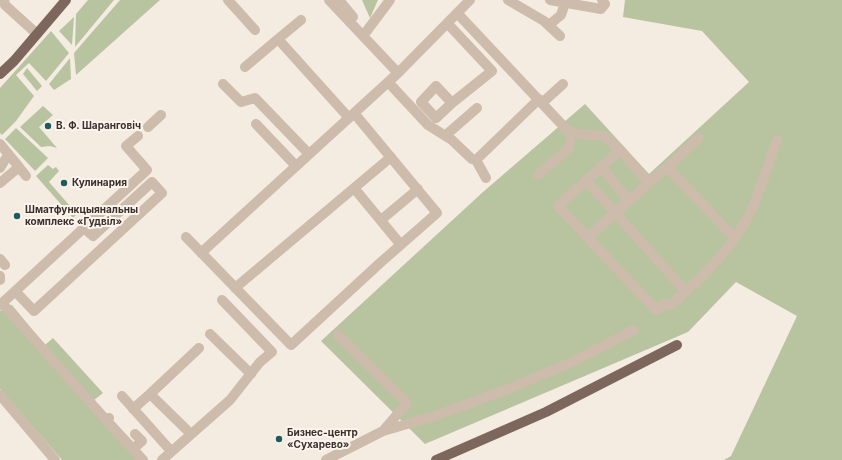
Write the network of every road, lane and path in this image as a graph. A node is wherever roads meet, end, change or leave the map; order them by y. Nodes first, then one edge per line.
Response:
1 (4, 0) edge
2 (66, 0) edge
3 (228, 0) edge
4 (329, 0) edge
5 (339, 0) edge
6 (470, 0) edge
7 (508, 0) edge
8 (550, 0) edge
9 (602, 0) edge
10 (387, 2) edge
11 (569, 2) edge
12 (458, 14) junction
13 (301, 20) dead end
14 (448, 24) junction
15 (549, 25) junction
16 (255, 30) dead end
17 (38, 34) junction
18 (364, 34) junction
19 (560, 36) dead end
20 (278, 39) junction
21 (245, 67) dead end
22 (398, 73) junction
23 (0, 74) edge
24 (388, 82) junction
25 (223, 84) dead end
26 (563, 84) dead end
27 (540, 101) junction
28 (452, 103) dead end
29 (477, 108) dead end
30 (161, 115) dead end
31 (351, 115) junction
32 (256, 124) dead end
33 (148, 127) dead end
34 (572, 132) junction
35 (446, 135) junction
36 (138, 136) dead end
37 (700, 138) dead end
38 (776, 140) dead end
39 (0, 144) edge
40 (620, 150) junction
41 (4, 152) edge
42 (309, 154) junction
43 (391, 157) junction
44 (476, 160) junction
45 (296, 166) junction
46 (19, 167) junction
47 (601, 167) junction
48 (0, 168) edge
49 (667, 168) junction
50 (538, 175) dead end
51 (26, 176) dead end
52 (486, 178) dead end
53 (586, 180) junction
54 (0, 183) edge
55 (649, 183) junction
56 (354, 188) junction
57 (418, 189) junction
58 (629, 201) junction
59 (615, 212) junction
60 (381, 220) junction
61 (84, 228) junction
62 (92, 236) junction
63 (186, 237) dead end
64 (588, 237) junction
65 (735, 238) junction
66 (401, 245) junction
67 (102, 248) junction
68 (201, 253) junction
69 (0, 276) edge
70 (0, 280) edge
71 (235, 288) junction
72 (15, 291) junction
73 (686, 292) junction
74 (222, 300) dead end
75 (1, 304) edge
76 (634, 330) dead end
77 (210, 334) dead end
78 (338, 335) dead end
79 (677, 345) dead end
80 (199, 348) dead end
81 (251, 374) junction
82 (150, 394) junction
83 (0, 395) edge
84 (122, 396) dead end
85 (133, 409) junction
86 (383, 431) junction
87 (135, 434) dead end
88 (191, 434) junction
89 (133, 449) junction
90 (172, 451) junction
91 (55, 460) edge
92 (143, 460) edge
93 (162, 460) edge
94 (326, 460) edge
95 (436, 460) edge

1 - 17 lane
2 - 17 main road
3 - 16 lane
4 - 18 lane
5 - 18 lane
6 - 12 lane
7 - 15 lane
8 - 11 lane
9 - 11 lane
10 - 18 lane
11 - 15 lane
12 - 14 lane
12 - 27 lane
13 - 20 lane
14 - 22 lane
14 - 28 lane
15 - 19 lane
17 - 23 main road
18 - 22 lane
20 - 21 lane
20 - 31 lane
22 - 24 lane
24 - 31 lane
24 - 35 lane
25 - 42 lane
26 - 27 lane
27 - 34 lane
27 - 44 lane
29 - 35 lane
30 - 33 lane
31 - 42 lane
31 - 43 lane
32 - 45 lane
34 - 40 lane
34 - 50 lane
35 - 44 lane
36 - 61 lane
37 - 49 lane
38 - 65 lane
39 - 41 lane
40 - 47 lane
40 - 55 lane
41 - 46 lane
41 - 48 lane
42 - 45 lane
43 - 56 lane
43 - 57 lane
44 - 52 lane
45 - 68 lane
46 - 51 lane
46 - 54 lane
47 - 53 lane
47 - 58 lane
49 - 55 lane
49 - 65 lane
53 - 59 lane
53 - 64 lane
55 - 58 lane
56 - 60 lane
56 - 71 lane
57 - 60 lane
57 - 66 lane
58 - 59 lane
59 - 64 lane
59 - 73 lane
60 - 66 lane
61 - 62 lane
61 - 72 lane
62 - 67 lane
62 - 67 lane
63 - 68 lane
64 - 73 lane
65 - 73 lane
66 - 71 lane
67 - 72 lane
68 - 71 lane
69 - 70 lane
72 - 75 lane
74 - 81 lane
75 - 89 lane
76 - 86 lane
77 - 81 lane
78 - 86 lane
79 - 95 main road
80 - 82 lane
81 - 88 lane
82 - 85 lane
82 - 88 lane
83 - 91 lane
84 - 85 lane
85 - 90 lane
86 - 94 lane
87 - 89 lane
88 - 90 lane
89 - 92 lane
90 - 93 lane

